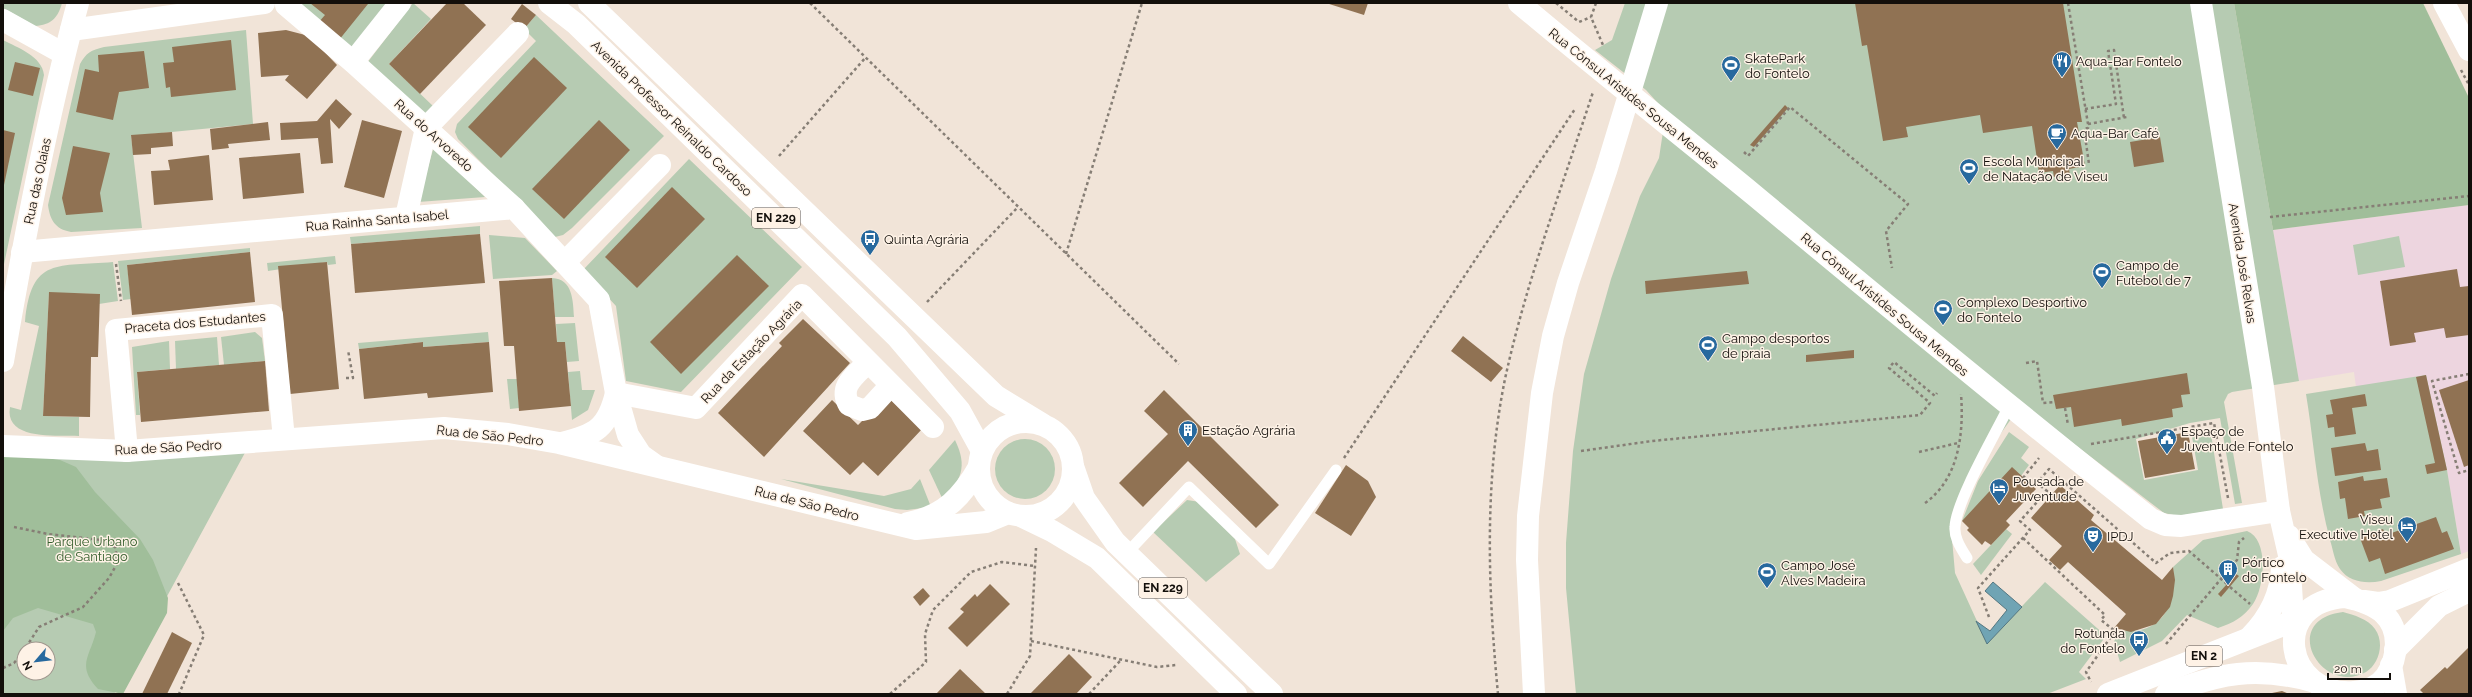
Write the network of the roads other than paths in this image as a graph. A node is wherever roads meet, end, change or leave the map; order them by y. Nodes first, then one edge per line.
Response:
1 (78, 3) edge
2 (264, 3) edge
3 (400, 3) edge
4 (549, 3) edge
5 (589, 3) edge
6 (1519, 3) edge
7 (1657, 3) edge
8 (2201, 3) edge
9 (2444, 3) edge
10 (286, 5) dead end
11 (3, 20) edge
12 (71, 30) junction
13 (518, 33) dead end
14 (2469, 50) edge
15 (64, 54) junction
16 (353, 62) junction
17 (1629, 96) junction
18 (426, 128) junction
19 (660, 165) dead end
20 (514, 208) junction
21 (406, 217) junction
22 (22, 252) junction
23 (565, 262) junction
24 (3, 361) edge
25 (868, 362) junction
26 (891, 385) junction
27 (616, 392) junction
28 (2010, 406) junction
29 (1042, 424) junction
30 (933, 427) dead end
31 (284, 439) junction
32 (559, 443) junction
33 (3, 446) edge
34 (127, 451) junction
35 (980, 459) junction
36 (657, 466) junction
37 (1074, 468) junction
38 (1336, 470) road end
39 (1016, 515) junction
40 (2281, 518) junction
41 (897, 525) junction
42 (1127, 553) junction
43 (1967, 558) dead end
44 (2469, 569) edge
45 (2332, 582) junction
46 (2414, 591) junction
47 (2469, 591) edge
48 (2360, 600) junction
49 (2296, 624) junction
50 (2250, 637) junction
51 (2393, 658) junction
52 (2324, 688) edge
53 (2100, 689) edge
54 (1236, 694) edge
55 (1272, 694) edge
56 (1534, 694) edge
57 (2166, 694) edge
58 (2396, 694) edge

1 - 12 street, Rua das Olaias
2 - 12 street
3 - 16 street
4 - 35 street, Avenida Professor Reinaldo Cardoso / EN 229
5 - 29 street, Avenida Professor Reinaldo Cardoso / EN 229
6 - 17 street, Rua Cônsul Aristides Sousa Mendes
7 - 17 street
8 - 40 street, Avenida José Relvas
9 - 14 street
10 - 16 street, Rua do Arvoredo
11 - 15 street
12 - 15 street, Rua das Olaias
13 - 18 street
15 - 22 street, Rua das Olaias
16 - 18 street, Rua do Arvoredo
17 - 28 street, Rua Cônsul Aristides Sousa Mendes
17 - 56 street
18 - 20 street, Rua do Arvoredo
18 - 21 street
19 - 23 street
20 - 21 street, Rua Rainha Santa Isabel
20 - 23 street
21 - 22 street, Rua Rainha Santa Isabel
22 - 24 street, Rua das Olaias
23 - 27 street
25 - 26 street, Rua da Estação Agrária
25 - 26 street
25 - 27 street, Rua da Estação Agrária
26 - 30 street, Rua da Estação Agrária
27 - 32 street
27 - 36 street
28 - 40 street, Rua Cônsul Aristides Sousa Mendes
28 - 43 lane
29 - 35 street
29 - 37 street, EN 229
31 - 32 street, Rua de São Pedro
31 - 34 street, Rua de São Pedro
31 - 34 street, Praceta dos Estudantes
32 - 36 street, Rua de São Pedro
33 - 34 street, Rua de São Pedro
35 - 39 street, EN 229
35 - 41 street
36 - 41 street, Rua de São Pedro
37 - 39 street, EN 229
37 - 42 street, EN 229
38 - 42 lane
39 - 41 street, Rua de São Pedro
39 - 54 street, EN 229
40 - 45 street, Avenida José Relvas
40 - 49 street, Avenida José Relvas
40 - 50 street, Avenida José Relvas
42 - 55 street, EN 229
44 - 46 street, EN 2
45 - 46 street
45 - 48 street, Avenida José Relvas
46 - 48 street, EN 2
47 - 51 street, EN 2
48 - 49 street, EN 2
48 - 51 street, EN 2
49 - 50 street, EN 2
49 - 52 street
50 - 53 street, EN 2
51 - 52 street, EN 2
51 - 58 street
52 - 57 street, EN 2

